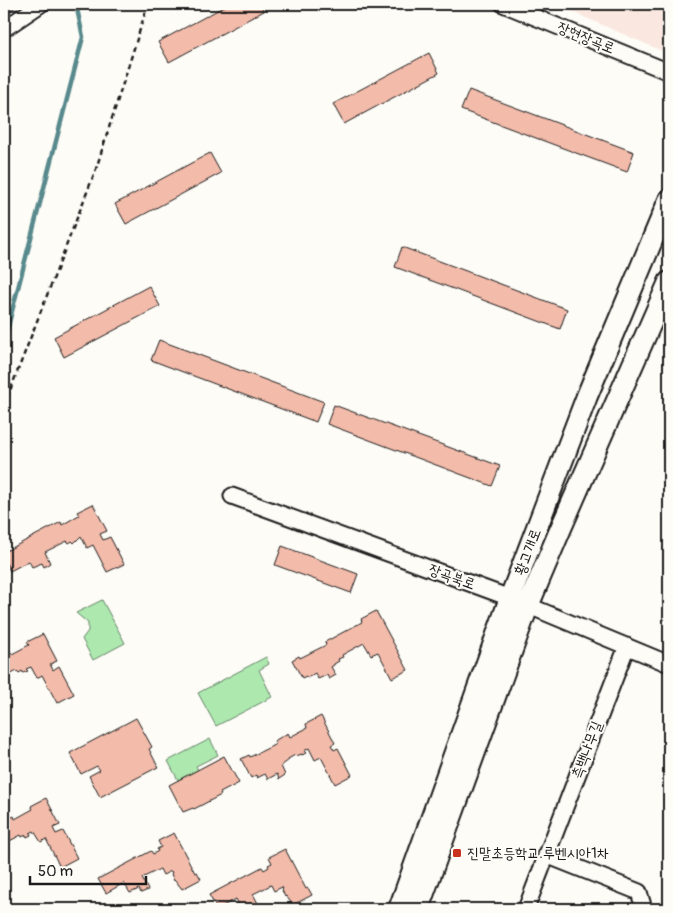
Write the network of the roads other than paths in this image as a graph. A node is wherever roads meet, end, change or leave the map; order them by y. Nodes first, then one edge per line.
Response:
1 (41, 4) edge
2 (503, 4) edge
3 (533, 9) edge
4 (4, 29) edge
5 (669, 72) edge
6 (669, 200) edge
7 (669, 282) edge
8 (232, 496) dead end
9 (519, 602) junction
10 (627, 646) junction
11 (669, 664) edge
12 (546, 855) junction
13 (399, 909) edge
14 (418, 909) edge
15 (526, 909) edge
16 (644, 909) edge

1 - 4 street
2 - 3 street, 장현장곡로
3 - 5 street, 장현장곡로
6 - 9 street, 황고개로
7 - 9 street, 황고개로
8 - 9 street, 장곡북로
9 - 10 street, 장곡북로
9 - 13 street, 황고개로
9 - 14 street, 황고개로
10 - 11 street, 장곡북로
10 - 12 street, 측백나무길
12 - 15 street, 측백나무길
12 - 16 street

